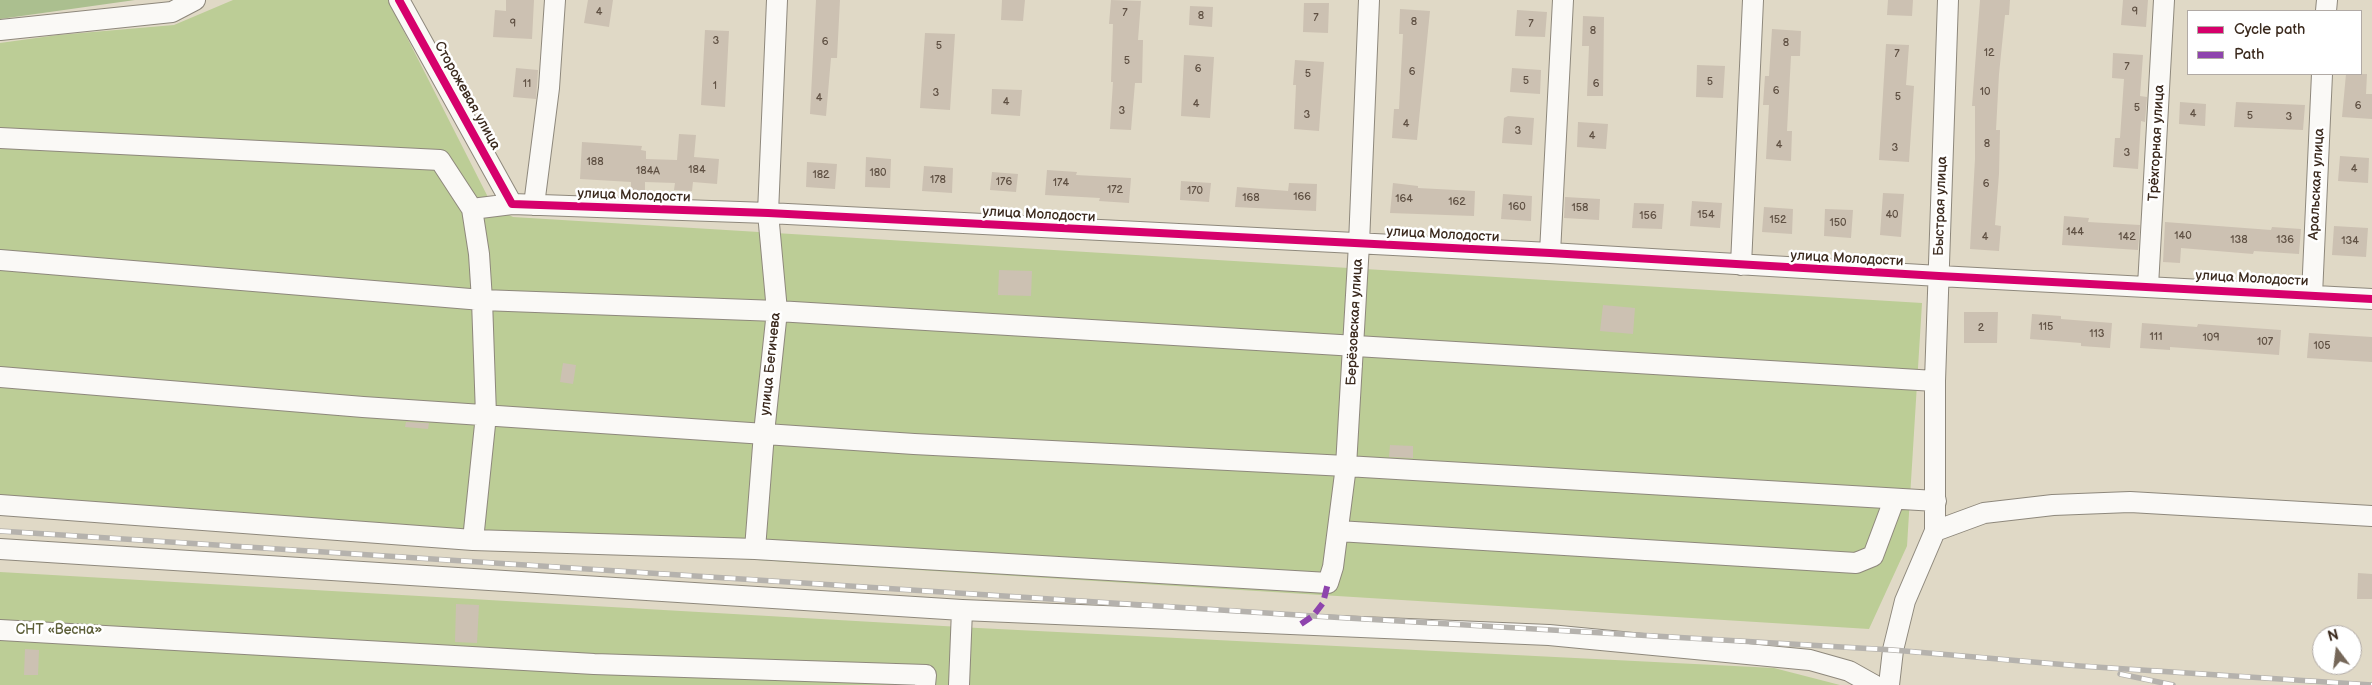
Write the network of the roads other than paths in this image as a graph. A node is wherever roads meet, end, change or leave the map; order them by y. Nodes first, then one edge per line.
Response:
1 (194, 0) edge
2 (399, 0) edge
3 (554, 0) edge
4 (777, 0) edge
5 (1368, 0) edge
6 (1563, 0) edge
7 (1753, 0) edge
8 (1948, 0) edge
9 (2164, 0) edge
10 (0, 30) edge
11 (2322, 75) edge
12 (0, 138) edge
13 (512, 204) junction
14 (534, 205) junction
15 (472, 209) junction
16 (768, 213) junction
17 (1359, 244) junction
18 (1550, 253) junction
19 (0, 260) edge
20 (1741, 265) junction
21 (1939, 276) junction
22 (2148, 286) junction
23 (2312, 295) junction
24 (2372, 299) edge
25 (482, 300) junction
26 (777, 311) junction
27 (1354, 346) junction
28 (0, 377) edge
29 (1935, 381) junction
30 (486, 415) junction
31 (764, 433) junction
32 (1346, 466) junction
33 (1894, 500) junction
34 (1936, 501) junction
35 (0, 505) edge
36 (2372, 516) edge
37 (1338, 531) junction
38 (1935, 531) junction
39 (473, 540) junction
40 (755, 548) junction
41 (0, 549) edge
42 (962, 610) junction
43 (0, 630) edge
44 (925, 685) edge
45 (959, 685) edge
46 (1874, 685) edge
47 (1889, 685) edge

1 - 10 street
2 - 13 street, Сторожевая улица
3 - 14 street
4 - 16 street, улица Бегичева
5 - 17 street, Берёзовская улица
6 - 18 street
7 - 20 street
8 - 21 street, Быстрая улица
9 - 22 street, Трёхгорная улица
11 - 23 street, Аральская улица
12 - 15 street
13 - 14 street, улица Молодости
13 - 15 street, улица Молодости
14 - 16 street, улица Молодости
15 - 25 street
16 - 17 street, улица Молодости
16 - 26 street, улица Бегичева
17 - 18 street, улица Молодости
17 - 27 street, Берёзовская улица
18 - 20 street, улица Молодости
19 - 25 street
20 - 21 street, улица Молодости
21 - 22 street, улица Молодости
21 - 29 street, Быстрая улица
22 - 23 street, улица Молодости
23 - 24 street, улица Молодости
25 - 26 street
25 - 30 street
26 - 27 street
26 - 31 street, улица Бегичева
27 - 29 street
27 - 32 street, Берёзовская улица
28 - 30 street
29 - 34 street, Быстрая улица
30 - 31 street
30 - 39 street
31 - 32 street
31 - 40 street, улица Бегичева
32 - 33 street
32 - 37 street, Берёзовская улица
33 - 34 street
33 - 37 street
34 - 38 street, Быстрая улица
35 - 39 street
36 - 38 street
37 - 40 street, Берёзовская улица
38 - 47 street
39 - 40 street
41 - 42 street
42 - 45 street
42 - 46 street
43 - 44 street

